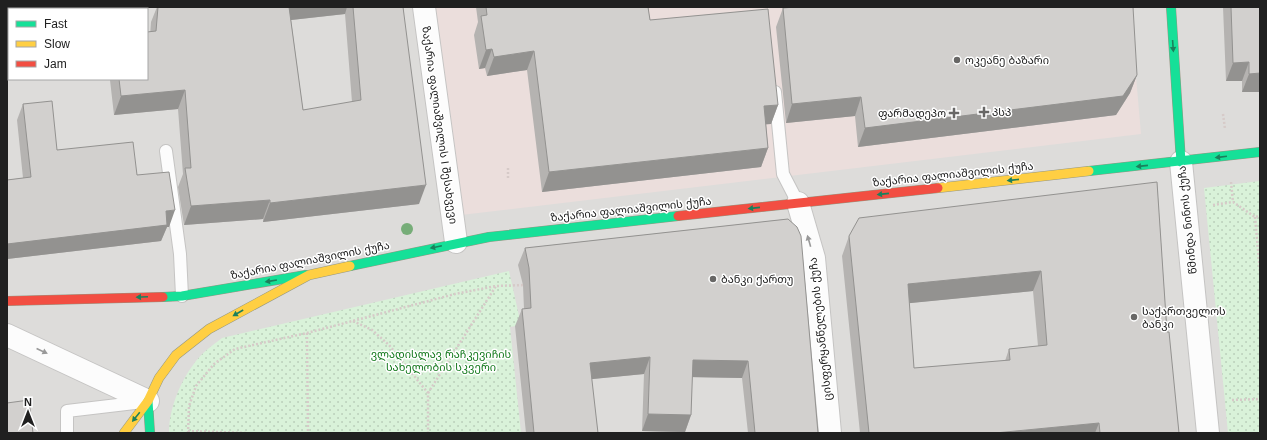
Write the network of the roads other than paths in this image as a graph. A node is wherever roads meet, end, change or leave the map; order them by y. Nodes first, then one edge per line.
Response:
1 (424, 7) edge
2 (1171, 7) edge
3 (774, 79) edge
4 (166, 151) dead end
5 (1260, 152) edge
6 (1180, 162) junction
7 (798, 203) junction
8 (456, 242) junction
9 (309, 275) junction
10 (182, 296) junction
11 (7, 301) edge
12 (7, 335) edge
13 (148, 401) junction
14 (67, 433) edge
15 (124, 433) edge
16 (150, 433) edge
17 (830, 433) edge
18 (1208, 433) edge

1 - 8 street, ზაქარია ფალიაშვილის I შესახვევი
2 -> 6 main road, წმინდა ნინოს ქუჩა
3 - 7 lane
4 - 10 lane
5 -> 6 main road, ზაქარია ფალიაშვილის ქუჩა
6 -> 7 main road, ზაქარია ფალიაშვილის ქუჩა
6 - 18 street, წმინდა ნინოს ქუჩა
7 -> 8 main road, ზაქარია ფალიაშვილის ქუჩა
17 -> 7 street, ცისფერყანწელების ქუჩა
8 -> 9 main road, ზაქარია ფალიაშვილის ქუჩა
9 -> 10 main road, ზაქარია ფალიაშვილის ქუჩა
9 -> 13 main road
10 -> 11 main road, ზაქარია ფალიაშვილის ქუჩა
12 -> 13 street
13 - 14 lane
13 -> 15 main road
13 - 16 main road

